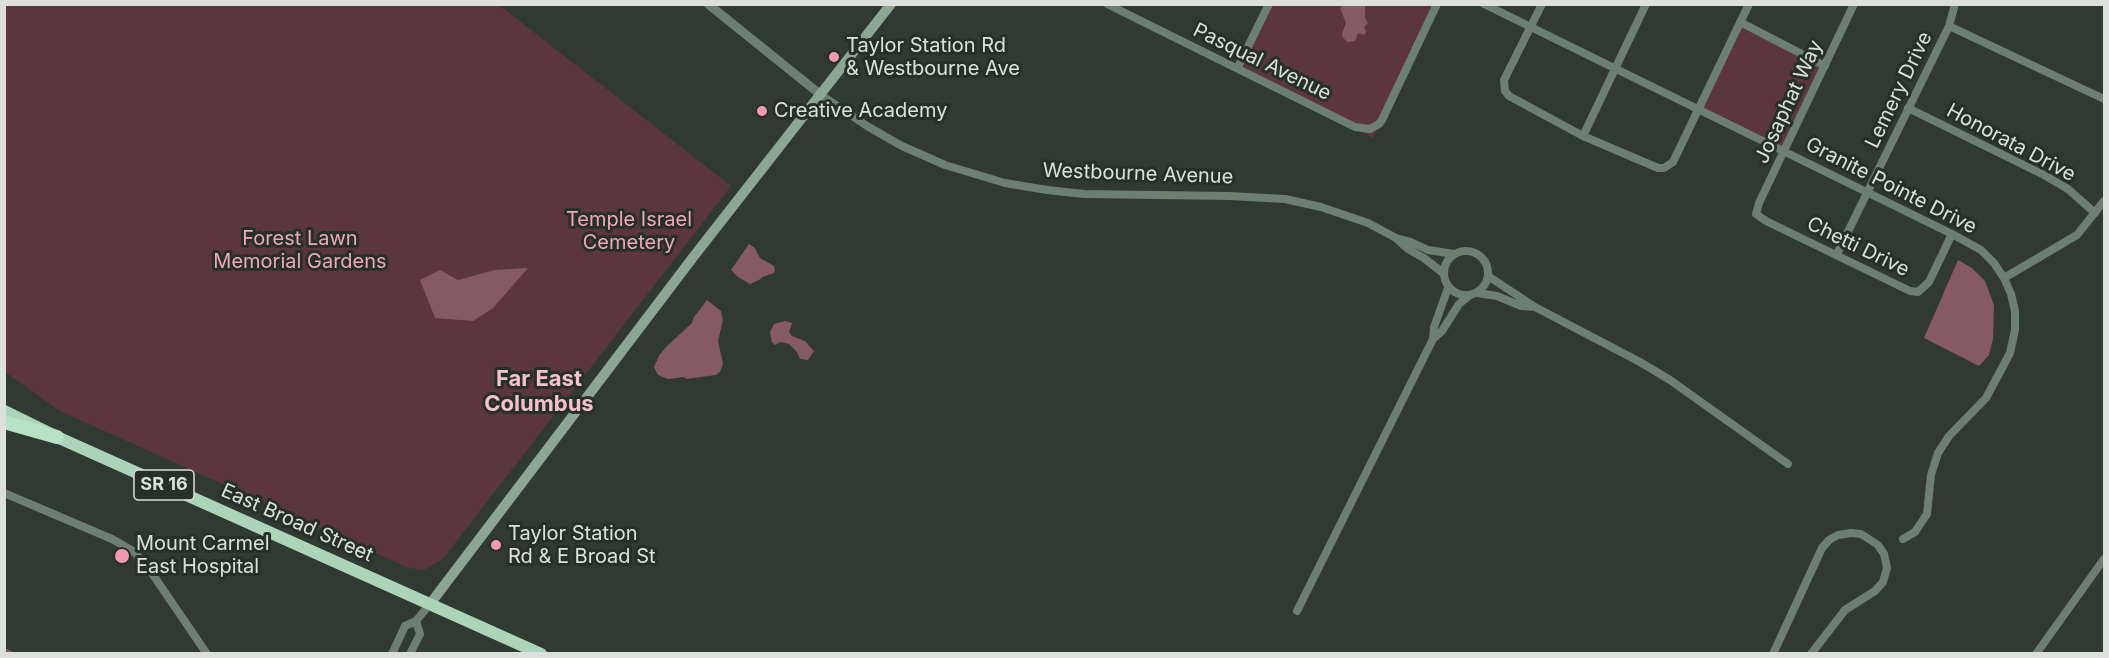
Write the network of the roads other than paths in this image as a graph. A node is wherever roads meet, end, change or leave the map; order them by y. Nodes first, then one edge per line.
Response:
1 (708, 4) edge
2 (891, 4) edge
3 (1107, 4) edge
4 (1269, 4) edge
5 (1437, 4) edge
6 (1484, 4) edge
7 (1542, 4) edge
8 (1646, 4) edge
9 (1749, 4) edge
10 (1854, 4) edge
11 (1955, 4) edge
12 (1740, 22) junction
13 (1950, 26) junction
14 (1531, 28) junction
15 (1825, 66) junction
16 (1238, 67) junction
17 (1615, 69) junction
18 (821, 95) junction
19 (2104, 99) edge
20 (1908, 108) junction
21 (1698, 109) junction
22 (1582, 136) junction
23 (1785, 151) junction
24 (1867, 192) junction
25 (2104, 201) edge
26 (2095, 213) junction
27 (1756, 214) joint
28 (1952, 234) junction
29 (1396, 238) junction
30 (1454, 254) junction
31 (1837, 254) junction
32 (1443, 273) junction
33 (1488, 276) junction
34 (2004, 278) junction
35 (1448, 288) junction
36 (1473, 295) junction
37 (1535, 307) junction
38 (1433, 339) junction
39 (4, 411) edge
40 (4, 423) edge
41 (57, 437) junction
42 (1788, 464) dead end
43 (4, 493) edge
44 (1903, 539) dead end
45 (2104, 559) edge
46 (430, 604) junction
47 (1297, 611) dead end
48 (416, 621) junction
49 (207, 654) edge
50 (392, 654) edge
51 (410, 654) edge
52 (541, 654) edge
53 (1773, 654) edge
54 (1811, 654) edge
55 (2036, 654) edge

1 - 18 street, Westbourne Avenue
2 - 18 main road
3 - 16 street, Pasqual Avenue
4 - 16 street
5 - 16 street, Pasqual Avenue
6 - 14 street, Granite Pointe Drive
7 - 14 street
8 - 17 street
9 - 12 street
10 - 15 street, Josaphat Way
11 - 13 street, Lemery Drive
12 - 15 street
12 - 21 street
13 - 19 street
13 - 20 street, Lemery Drive
14 - 17 street, Granite Pointe Drive
14 - 22 street
15 - 23 street, Josaphat Way
17 - 21 street, Granite Pointe Drive
17 - 22 street
18 - 29 street, Westbourne Avenue
18 - 46 main road
20 - 24 street, Lemery Drive
20 - 26 street, Honorata Drive
21 - 22 street
21 - 23 street, Granite Pointe Drive
23 - 24 street, Granite Pointe Drive
23 - 27 street, Josaphat Way
24 - 28 street, Granite Pointe Drive
24 - 31 street, Lemery Drive
25 - 26 street
26 - 34 street
27 - 31 street, Chetti Drive
28 - 31 street, Chetti Drive
28 - 34 street, Granite Pointe Drive
29 - 30 street, Westbourne Avenue
29 - 32 street, Westbourne Avenue
30 - 32 street
30 - 33 street
32 - 35 street
33 - 36 street
33 - 37 street
34 - 44 street, Granite Pointe Drive
35 - 36 street
35 - 38 street
36 - 37 street
36 - 38 street
37 - 42 street
38 - 47 street
39 - 41 highway, East Broad Street / SR 16
40 - 41 highway
41 - 46 highway, East Broad Street / SR 16
43 - 49 street
45 - 55 street
46 - 48 street
46 - 52 highway, East Broad Street / SR 16
48 - 50 street
48 - 51 street
53 - 54 street

